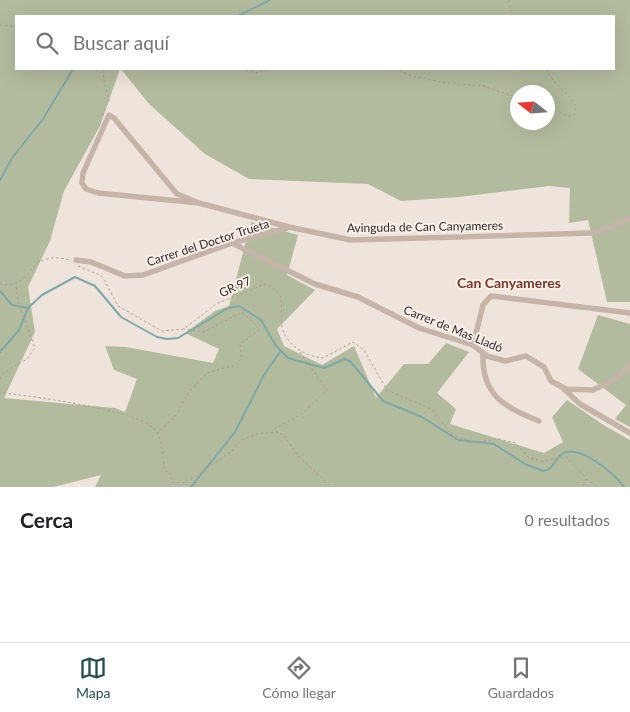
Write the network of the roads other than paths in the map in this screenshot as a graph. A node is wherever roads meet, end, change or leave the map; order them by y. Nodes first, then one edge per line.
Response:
1 (199, 203) junction
2 (630, 218) edge
3 (289, 227) junction
4 (232, 243) junction
5 (76, 260) road end
6 (630, 313) edge
7 (473, 345) junction
8 (483, 353) junction
9 (630, 364) edge
10 (560, 385) junction
11 (539, 421) dead end
12 (630, 433) edge

1 - 1 street, Avinguda de Can Canyameres
1 - 3 street, Avinguda de Can Canyameres
2 - 3 street, Avinguda de Can Canyameres
3 - 4 street, Carrer del Doctor Trueta
4 - 5 street, Carrer del Doctor Trueta
4 - 7 street, Carrer de Mas Lladó
6 - 7 street
7 - 8 street, Carrer de Mas Lladó
8 - 10 street, Carrer de Mas Lladó
8 - 11 street
9 - 10 street
10 - 12 street

